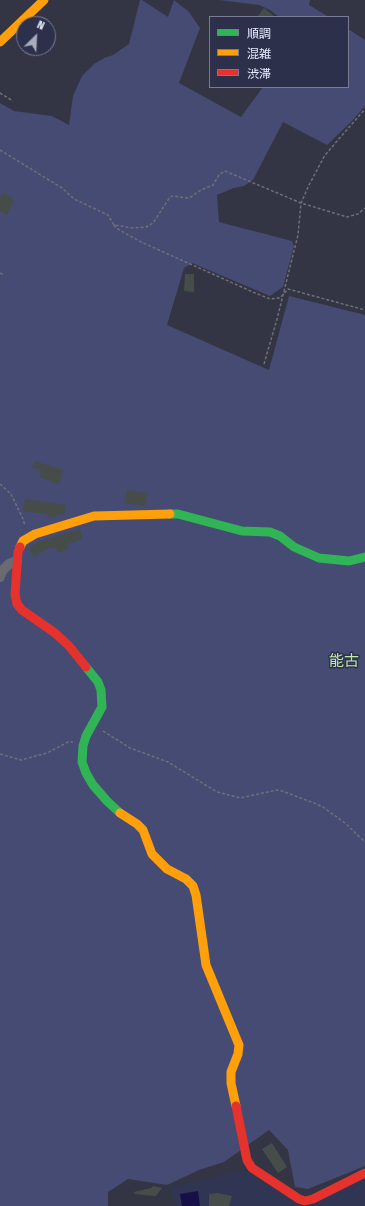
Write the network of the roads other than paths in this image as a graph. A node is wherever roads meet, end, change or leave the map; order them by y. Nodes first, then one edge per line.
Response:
1 (44, 0) edge
2 (0, 42) edge
3 (365, 557) edge
4 (17, 561) junction
5 (0, 577) edge
6 (365, 1174) edge

1 - 2 street
3 - 4 street
4 - 5 street
4 - 6 street

